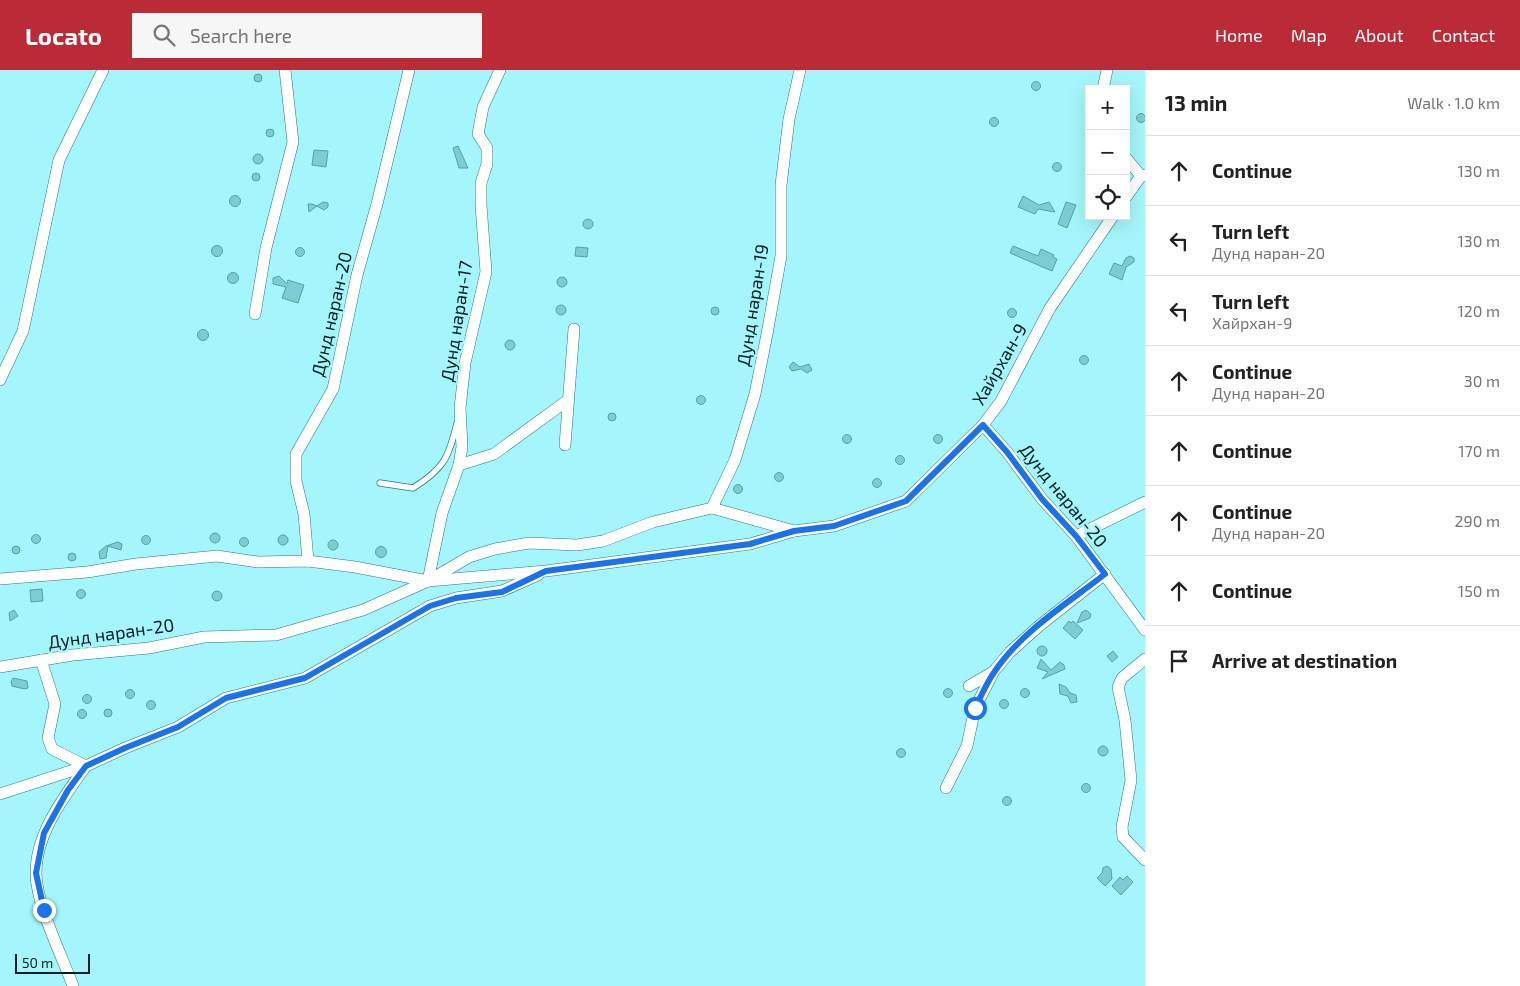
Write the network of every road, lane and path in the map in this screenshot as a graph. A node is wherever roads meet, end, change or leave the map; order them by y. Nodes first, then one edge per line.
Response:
1 (103, 70) edge
2 (285, 70) edge
3 (409, 70) edge
4 (500, 70) edge
5 (800, 70) edge
6 (1106, 70) edge
7 (1104, 85) edge
8 (1130, 162) edge
9 (1143, 176) edge
10 (1130, 192) edge
11 (1110, 220) edge
12 (255, 314) dead end
13 (574, 329) dead end
14 (0, 380) edge
15 (568, 400) junction
16 (460, 408) junction
17 (983, 425) junction
18 (565, 445) dead end
19 (459, 465) junction
20 (380, 483) dead end
21 (1145, 502) edge
22 (712, 508) junction
23 (834, 526) joint
24 (794, 531) junction
25 (1076, 536) junction
26 (308, 561) junction
27 (546, 571) junction
28 (1105, 574) junction
29 (0, 579) edge
30 (428, 582) junction
31 (1145, 630) edge
32 (1145, 659) edge
33 (41, 660) junction
34 (0, 667) edge
35 (994, 671) junction
36 (969, 686) dead end
37 (86, 766) junction
38 (946, 788) dead end
39 (0, 794) edge
40 (1145, 860) edge
41 (74, 986) edge

1 - 14 street
2 - 12 street
3 - 26 street, Дунд наран-20
4 - 16 street, Дунд наран-17
5 - 22 street, Дунд наран-19
6 - 7 street
8 - 9 street
9 - 10 street
11 - 17 street, Хайрхан-9
13 - 15 street
15 - 18 street
15 - 19 street
16 - 19 street, Дунд наран-17
16 - 20 lane
17 - 23 street, Хайрхан-9
17 - 25 street, Дунд наран-20
19 - 30 street, Дунд наран-17
21 - 25 street
22 - 24 street, Дунд наран-20
22 - 30 street, Дунд наран-20
23 - 24 street, Дунд наран-20
24 - 27 street
25 - 28 street, Дунд наран-20
26 - 29 street
26 - 30 street
27 - 30 street
27 - 37 street
28 - 31 street, Дунд наран-20
28 - 35 street
30 - 33 street, Дунд наран-20
32 - 40 street
33 - 34 street, Дунд наран-20
33 - 37 street
35 - 36 street
35 - 38 street
37 - 39 street
37 - 41 street

